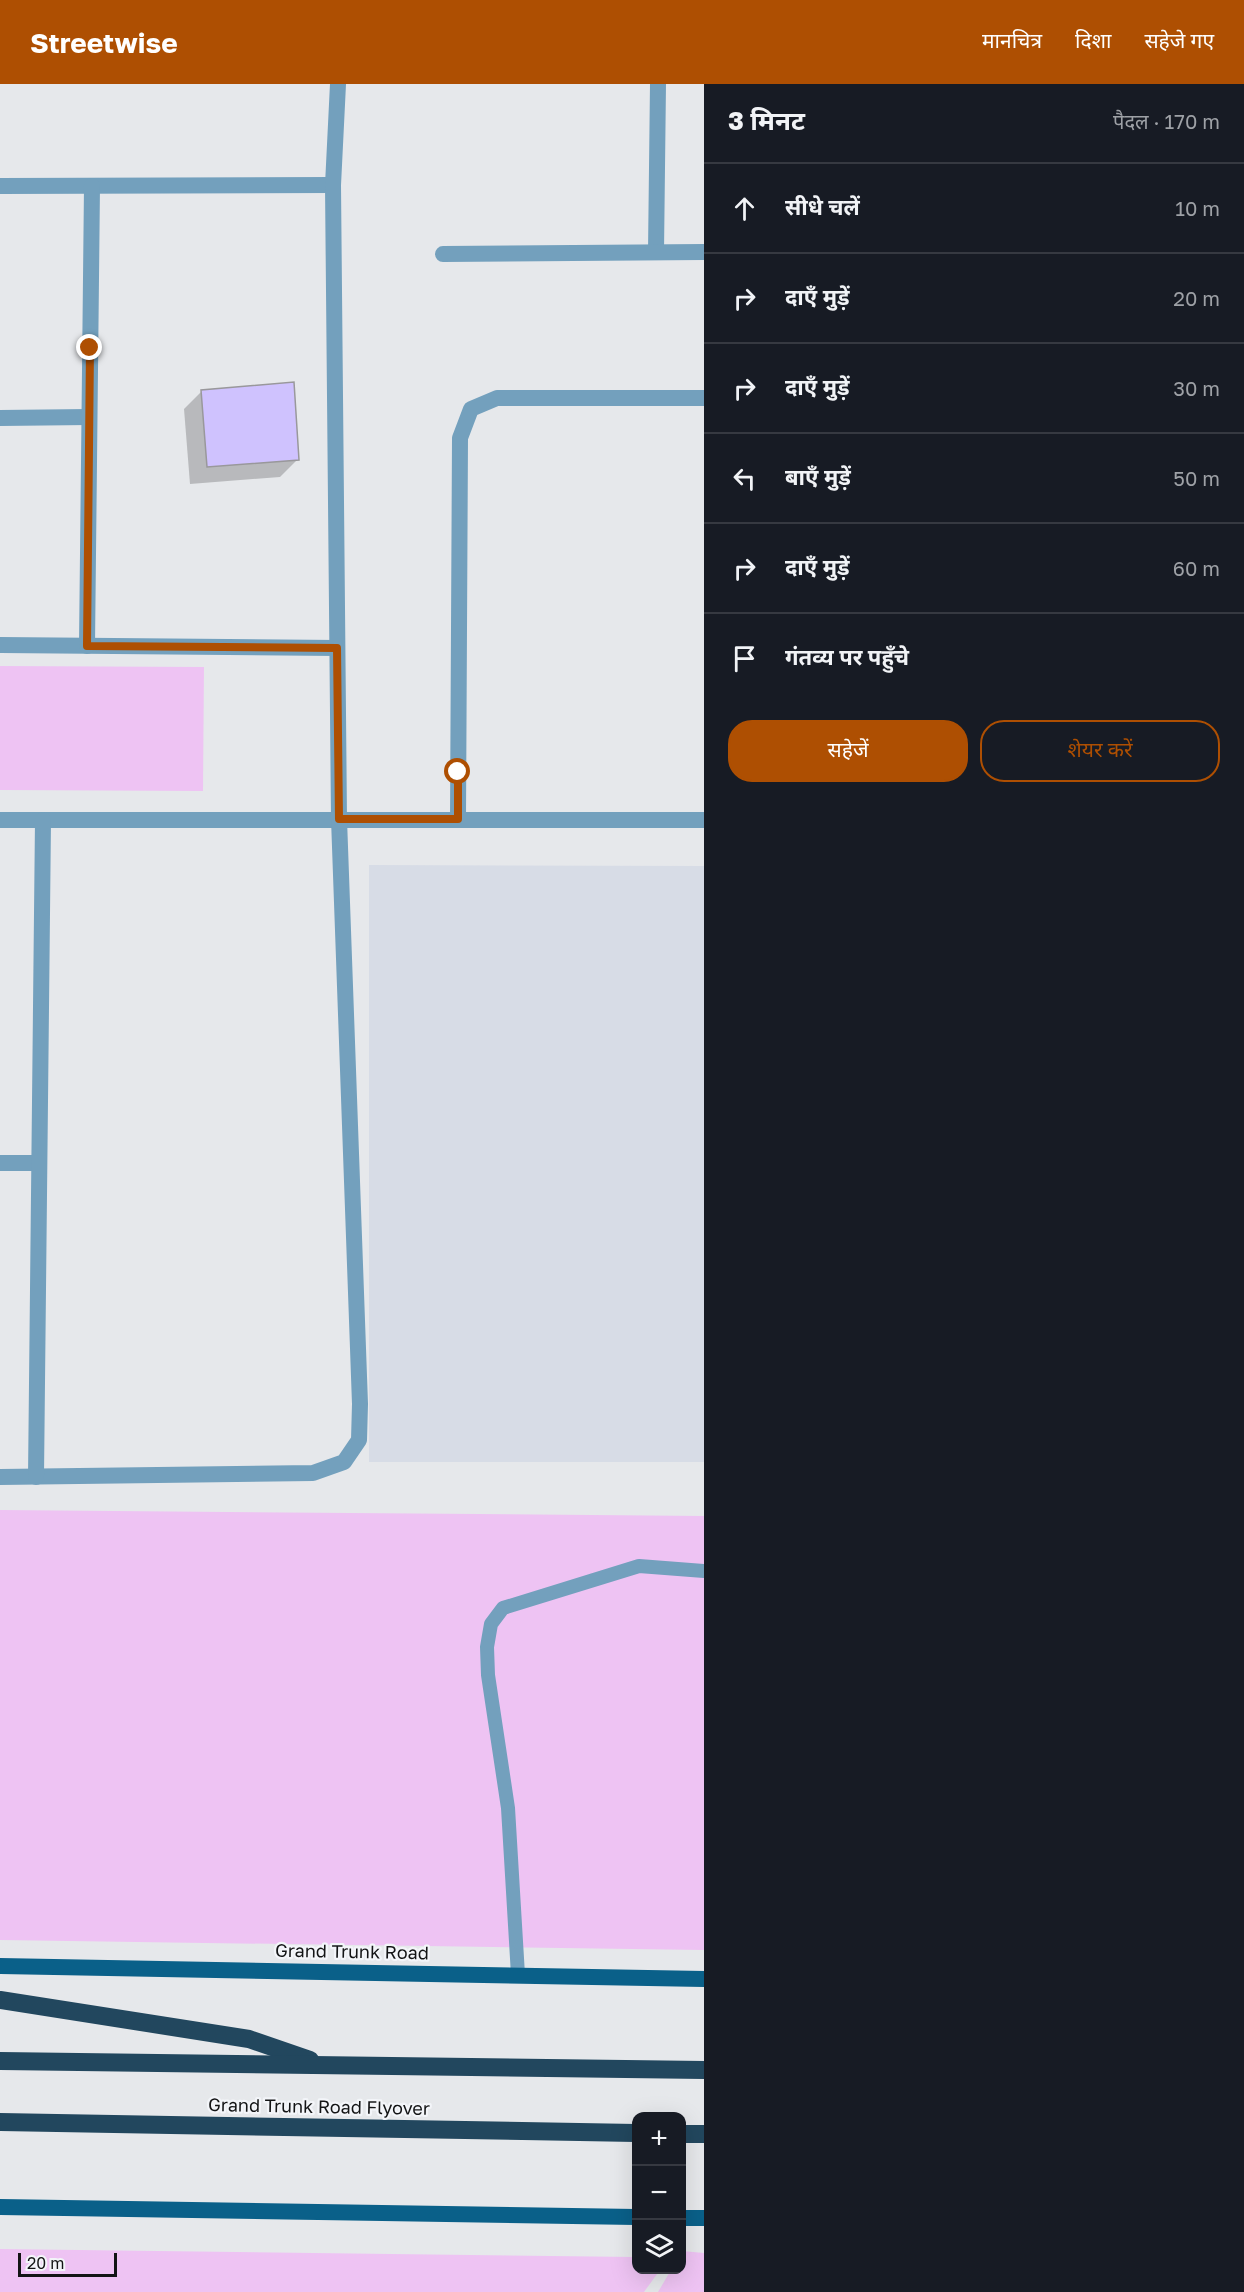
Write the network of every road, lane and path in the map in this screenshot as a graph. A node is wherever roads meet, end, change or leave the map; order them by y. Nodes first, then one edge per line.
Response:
1 (338, 84) edge
2 (658, 84) edge
3 (333, 185) junction
4 (0, 186) edge
5 (92, 186) junction
6 (656, 252) junction
7 (704, 252) edge
8 (444, 254) dead end
9 (704, 398) edge
10 (89, 417) junction
11 (0, 418) edge
12 (0, 645) edge
13 (87, 646) junction
14 (337, 648) junction
15 (339, 819) junction
16 (458, 819) junction
17 (0, 820) edge
18 (43, 820) junction
19 (704, 820) edge
20 (0, 1163) edge
21 (39, 1164) junction
22 (0, 1477) edge
23 (36, 1477) junction
24 (704, 1570) edge
25 (0, 1966) edge
26 (518, 1976) junction
27 (704, 1979) edge
28 (0, 2000) edge
29 (0, 2061) edge
30 (327, 2066) junction
31 (704, 2070) edge
32 (0, 2122) edge
33 (632, 2133) edge
34 (686, 2134) edge
35 (704, 2134) edge
36 (0, 2207) edge
37 (632, 2217) edge
38 (686, 2218) edge
39 (704, 2218) edge

1 - 3 street
2 - 6 street
3 - 5 street
3 - 14 street
4 - 5 street
5 - 10 street
6 - 7 street
6 - 8 street
9 - 16 street
10 - 11 street
10 - 13 street
12 - 13 street
13 - 14 street
14 - 15 street
15 - 16 street
15 - 18 street
15 - 23 street
16 - 19 street
17 - 18 street
18 - 21 street
20 - 21 street
21 - 23 street
22 - 23 street
24 - 26 lane
25 - 26 main road, Grand Trunk Road
26 - 27 main road, Grand Trunk Road
28 - 30 highway
29 - 30 highway
30 - 31 highway
32 - 33 highway, Grand Trunk Road Flyover
34 - 35 highway
36 - 37 main road
38 - 39 main road

